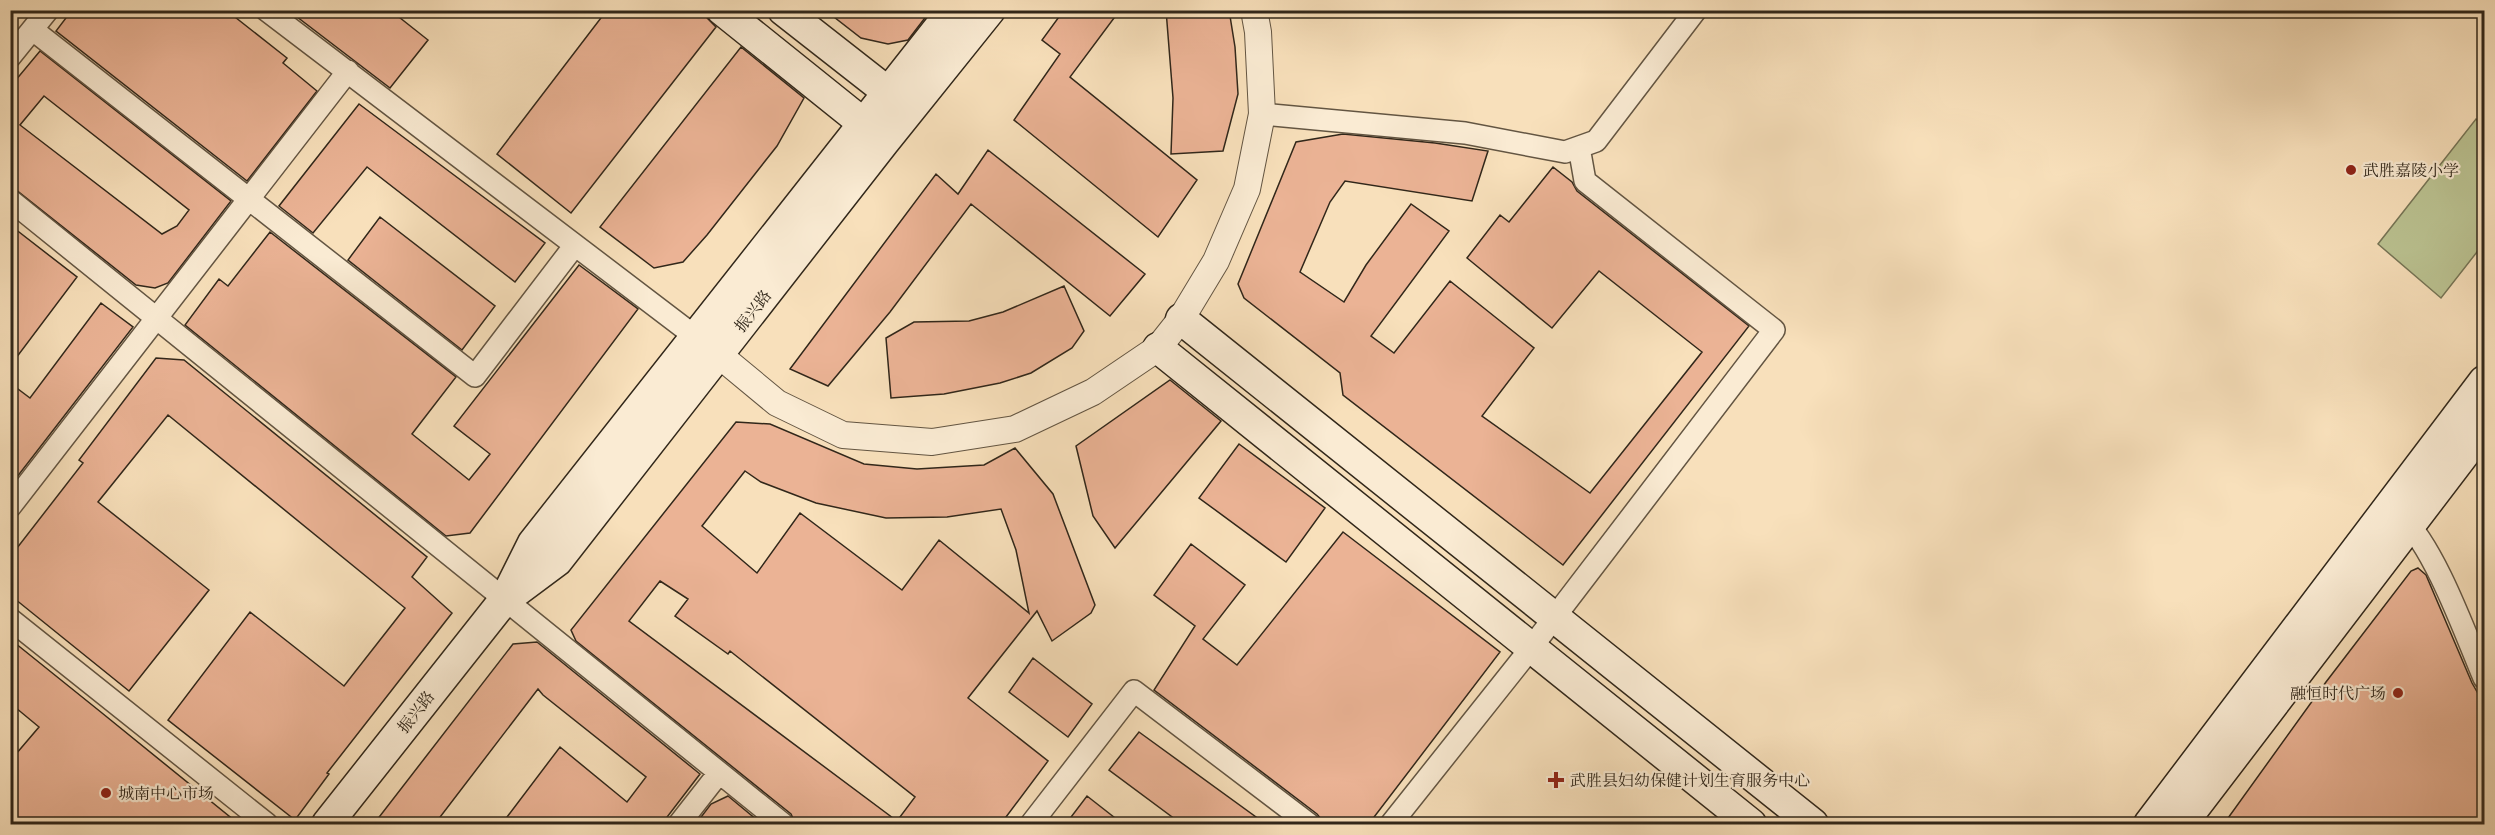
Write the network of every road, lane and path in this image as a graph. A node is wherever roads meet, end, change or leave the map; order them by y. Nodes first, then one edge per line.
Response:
1 (48, 10) edge
2 (266, 10) edge
3 (722, 10) edge
4 (783, 10) edge
5 (952, 10) edge
6 (990, 10) edge
7 (1254, 10) edge
8 (1696, 10) edge
9 (33, 30) junction
10 (10, 57) edge
11 (348, 71) junction
12 (899, 101) junction
13 (1262, 114) junction
14 (874, 132) junction
15 (1579, 147) junction
16 (249, 198) junction
17 (10, 200) edge
18 (575, 245) junction
19 (157, 318) junction
20 (1181, 319) junction
21 (707, 346) junction
22 (1158, 348) junction
23 (2484, 381) edge
24 (2484, 428) edge
25 (10, 507) edge
26 (2400, 516) junction
27 (505, 599) junction
28 (1555, 616) junction
29 (10, 620) edge
30 (1531, 648) junction
31 (2484, 678) edge
32 (719, 773) junction
33 (267, 825) edge
34 (327, 825) edge
35 (679, 825) edge
36 (783, 825) edge
37 (1031, 825) edge
38 (1309, 825) edge
39 (1391, 825) edge
40 (1751, 825) edge
41 (1813, 825) edge
42 (2149, 825) edge
43 (2182, 825) edge

1 - 9 street
2 - 11 street
3 - 14 main road
4 - 12 main road
5 - 12 main road, 振兴路
6 - 12 main road, 振兴路
7 - 13 street
8 - 15 street
9 - 10 street
9 - 16 street
11 - 16 street
11 - 18 street
12 - 14 main road, 振兴路
13 - 15 street
13 - 20 street
14 - 21 main road, 振兴路
15 - 28 street
16 - 18 street
16 - 19 street
17 - 19 street
18 - 21 street
19 - 25 street
19 - 27 street
20 - 22 street
20 - 28 main road
21 - 22 street
21 - 27 main road, 振兴路
22 - 30 main road
23 - 26 main road
24 - 26 main road
26 - 31 street
26 - 42 main road
26 - 43 main road
27 - 32 street
27 - 34 main road, 振兴路
28 - 30 street
28 - 41 main road
29 - 33 street
30 - 39 street
30 - 40 main road
32 - 35 street
32 - 36 street
37 - 38 street

